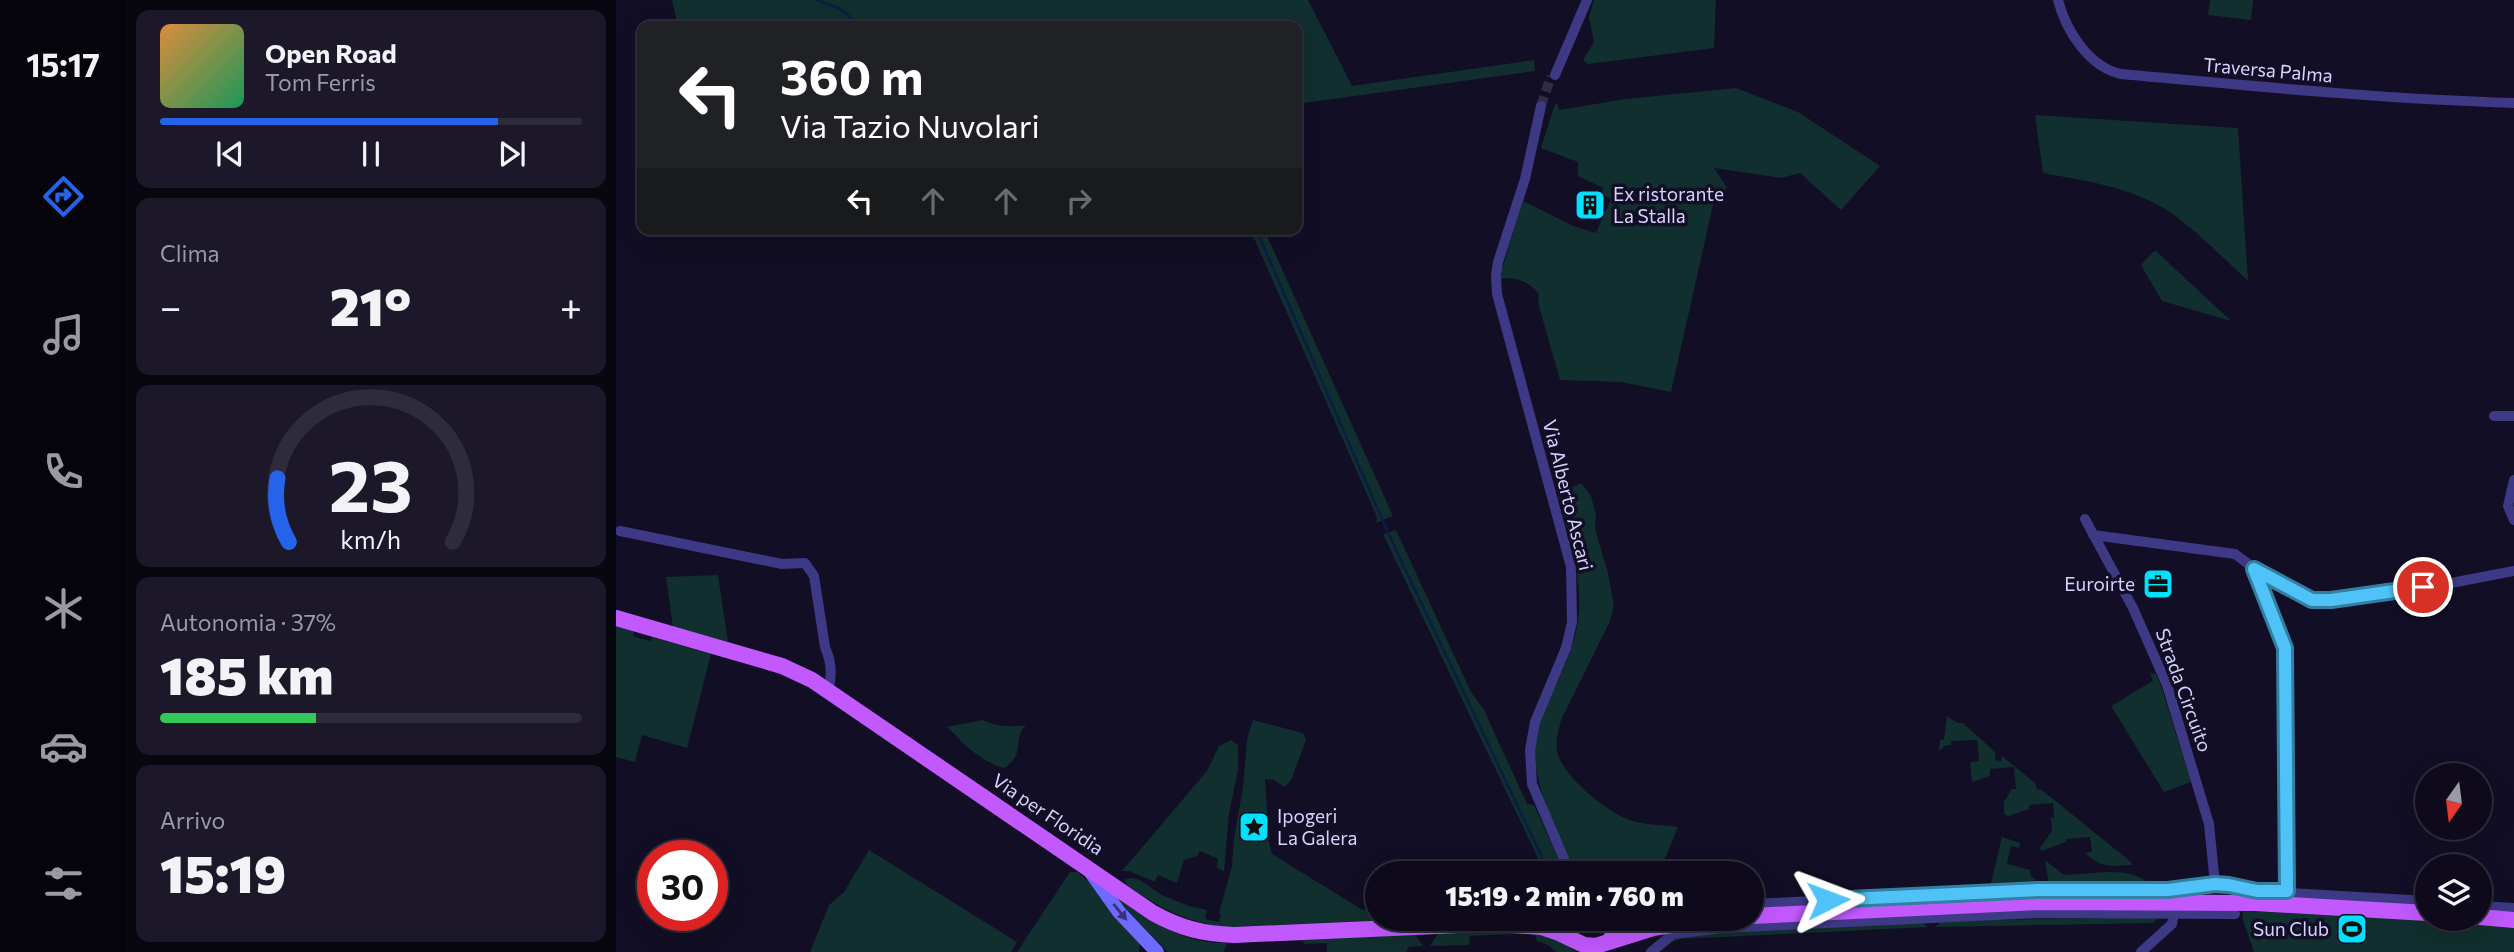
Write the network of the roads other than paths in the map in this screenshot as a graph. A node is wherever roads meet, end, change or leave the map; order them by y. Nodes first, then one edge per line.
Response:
1 (1587, 0) edge
2 (2058, 0) edge
3 (1553, 76) tunnel mouth
4 (2514, 103) edge
5 (1543, 106) tunnel mouth
6 (2494, 416) dead end
7 (2514, 416) edge
8 (2514, 480) edge
9 (2085, 519) dead end
10 (2514, 520) edge
11 (620, 531) dead end
12 (2093, 535) junction
13 (2254, 569) junction
14 (2514, 571) edge
15 (616, 618) edge
16 (828, 690) junction
17 (1565, 861) edge
18 (1088, 867) junction
19 (2215, 884) junction
20 (2287, 891) junction
21 (2415, 900) edge
22 (1764, 903) edge
23 (2492, 906) edge
24 (2514, 908) edge
25 (2415, 912) edge
26 (2174, 913) junction
27 (2235, 914) dead end
28 (1764, 915) edge
29 (2492, 918) edge
30 (2514, 920) edge
31 (1365, 929) edge
32 (1549, 931) edge
33 (1617, 931) edge
34 (1645, 931) edge
35 (1578, 945) edge
36 (1605, 947) edge
37 (1157, 952) edge
38 (1651, 952) edge
39 (2141, 952) edge

1 - 3 street
2 - 4 street, Traversa Palma
5 - 17 street, Via Alberto Ascari
6 - 7 street
8 - 10 street
9 - 12 street, Strada Circuito
11 - 16 street
12 - 13 street
12 - 19 street, Strada Circuito
13 - 14 street
13 - 20 street
15 - 16 main road, Via per Floridia
16 - 18 main road, Via per Floridia
18 - 31 main road, Via per Floridia
18 -> 37 main road
19 - 20 street
19 - 22 street
20 - 21 street
23 - 24 street
25 - 28 main road
26 - 27 street
26 - 38 street
26 - 39 street
29 - 30 main road
32 - 35 main road
33 - 36 main road
34 - 36 main road
35 - 36 main road

